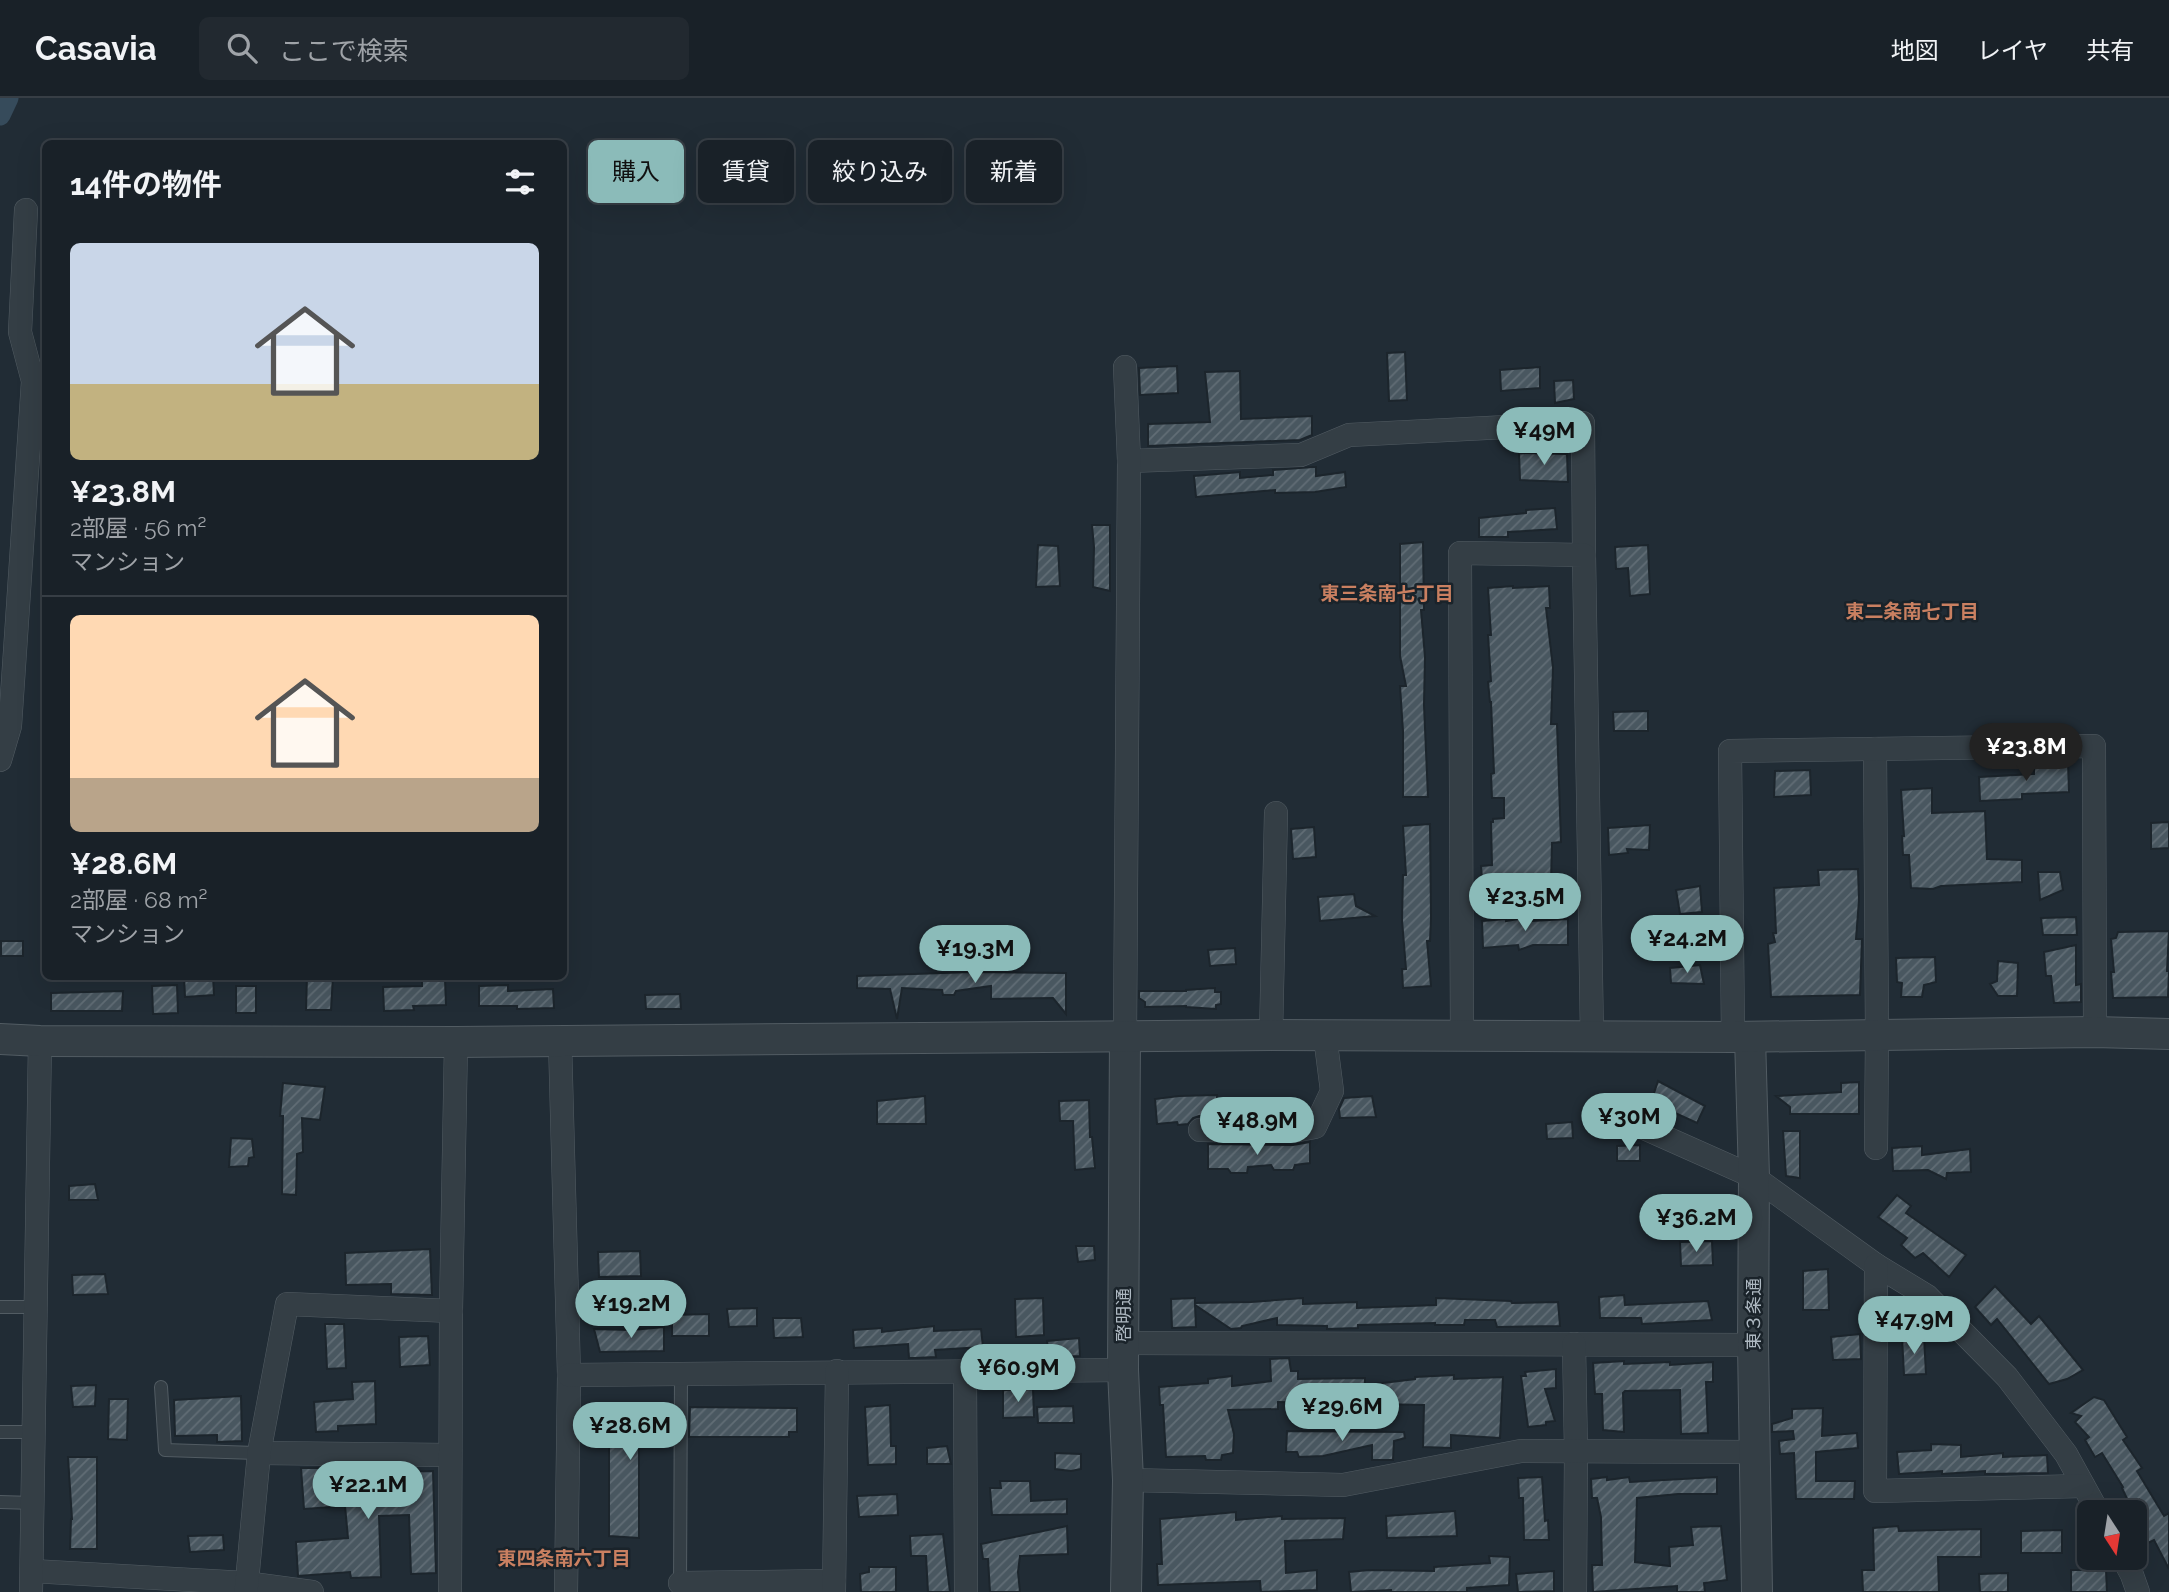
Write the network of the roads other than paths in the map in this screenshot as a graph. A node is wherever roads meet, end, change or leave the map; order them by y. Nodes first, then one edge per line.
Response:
1 (26, 210) dead end
2 (1125, 367) dead end
3 (1129, 461) junction
4 (1584, 555) junction
5 (1875, 749) junction
6 (0, 760) edge
7 (1276, 813) dead end
8 (2095, 1032) junction
9 (2169, 1034) edge
10 (1271, 1035) junction
11 (1325, 1035) junction
12 (1877, 1035) junction
13 (1462, 1036) junction
14 (1125, 1037) junction
15 (1592, 1037) junction
16 (1741, 1037) junction
17 (0, 1039) edge
18 (40, 1041) junction
19 (560, 1041) junction
20 (456, 1042) junction
21 (1617, 1116) dead end
22 (1200, 1130) dead end
23 (1876, 1148) dead end
24 (1754, 1177) junction
25 (1876, 1265) junction
26 (0, 1307) edge
27 (36, 1307) junction
28 (452, 1311) junction
29 (1574, 1345) junction
30 (1753, 1345) junction
31 (1123, 1357) junction
32 (837, 1371) junction
33 (965, 1372) junction
34 (681, 1373) junction
35 (569, 1374) junction
36 (161, 1387) dead end
37 (0, 1432) edge
38 (34, 1432) junction
39 (1576, 1451) junction
40 (1756, 1452) junction
41 (259, 1453) junction
42 (450, 1455) junction
43 (1128, 1480) junction
44 (2083, 1486) junction
45 (2091, 1500) edge
46 (0, 1502) edge
47 (33, 1503) junction
48 (2129, 1570) edge
49 (31, 1581) edge
50 (246, 1587) edge
51 (680, 1587) edge
52 (834, 1587) edge
53 (312, 1592) edge
54 (450, 1592) edge
55 (566, 1592) edge
56 (966, 1592) edge
57 (1125, 1592) edge
58 (1575, 1592) edge
59 (1757, 1592) edge
60 (2138, 1592) edge

1 - 6 street
2 - 3 street
3 - 4 street
3 - 14 street
4 - 13 street
4 - 15 street
5 - 8 street
5 - 12 street
5 - 16 street
7 - 10 street
8 - 9 street
8 - 12 street
10 - 11 street
10 - 14 street
11 - 13 street
11 - 22 street
12 - 16 street
12 - 23 street
13 - 15 street
14 - 19 street
14 - 31 street, 啓明通
15 - 16 street
16 - 24 street, 東３条通
17 - 18 street
18 - 20 street
18 - 27 street
19 - 20 street
19 - 35 street
20 - 28 street
21 - 24 street
24 - 25 street
24 - 30 street, 東３条通
25 - 44 street
25 - 44 street
26 - 27 lane
27 - 38 street
28 - 41 street
28 - 42 street
29 - 30 street
29 - 31 street
29 - 39 street
30 - 40 street, 東３条通
31 - 33 street
31 - 43 street, 啓明通
32 - 33 street
32 - 34 street
32 - 52 street
33 - 56 street
34 - 35 street
34 - 51 lane
35 - 55 street
36 - 41 lane
37 - 38 lane
38 - 47 street
39 - 40 street
39 - 43 street
39 - 58 street
40 - 59 street, 東３条通
41 - 42 street
41 - 50 street
42 - 54 street
43 - 57 street, 啓明通
44 - 45 street
46 - 47 lane
47 - 49 street
48 - 60 street
49 - 50 street
50 - 53 street
51 - 52 street

